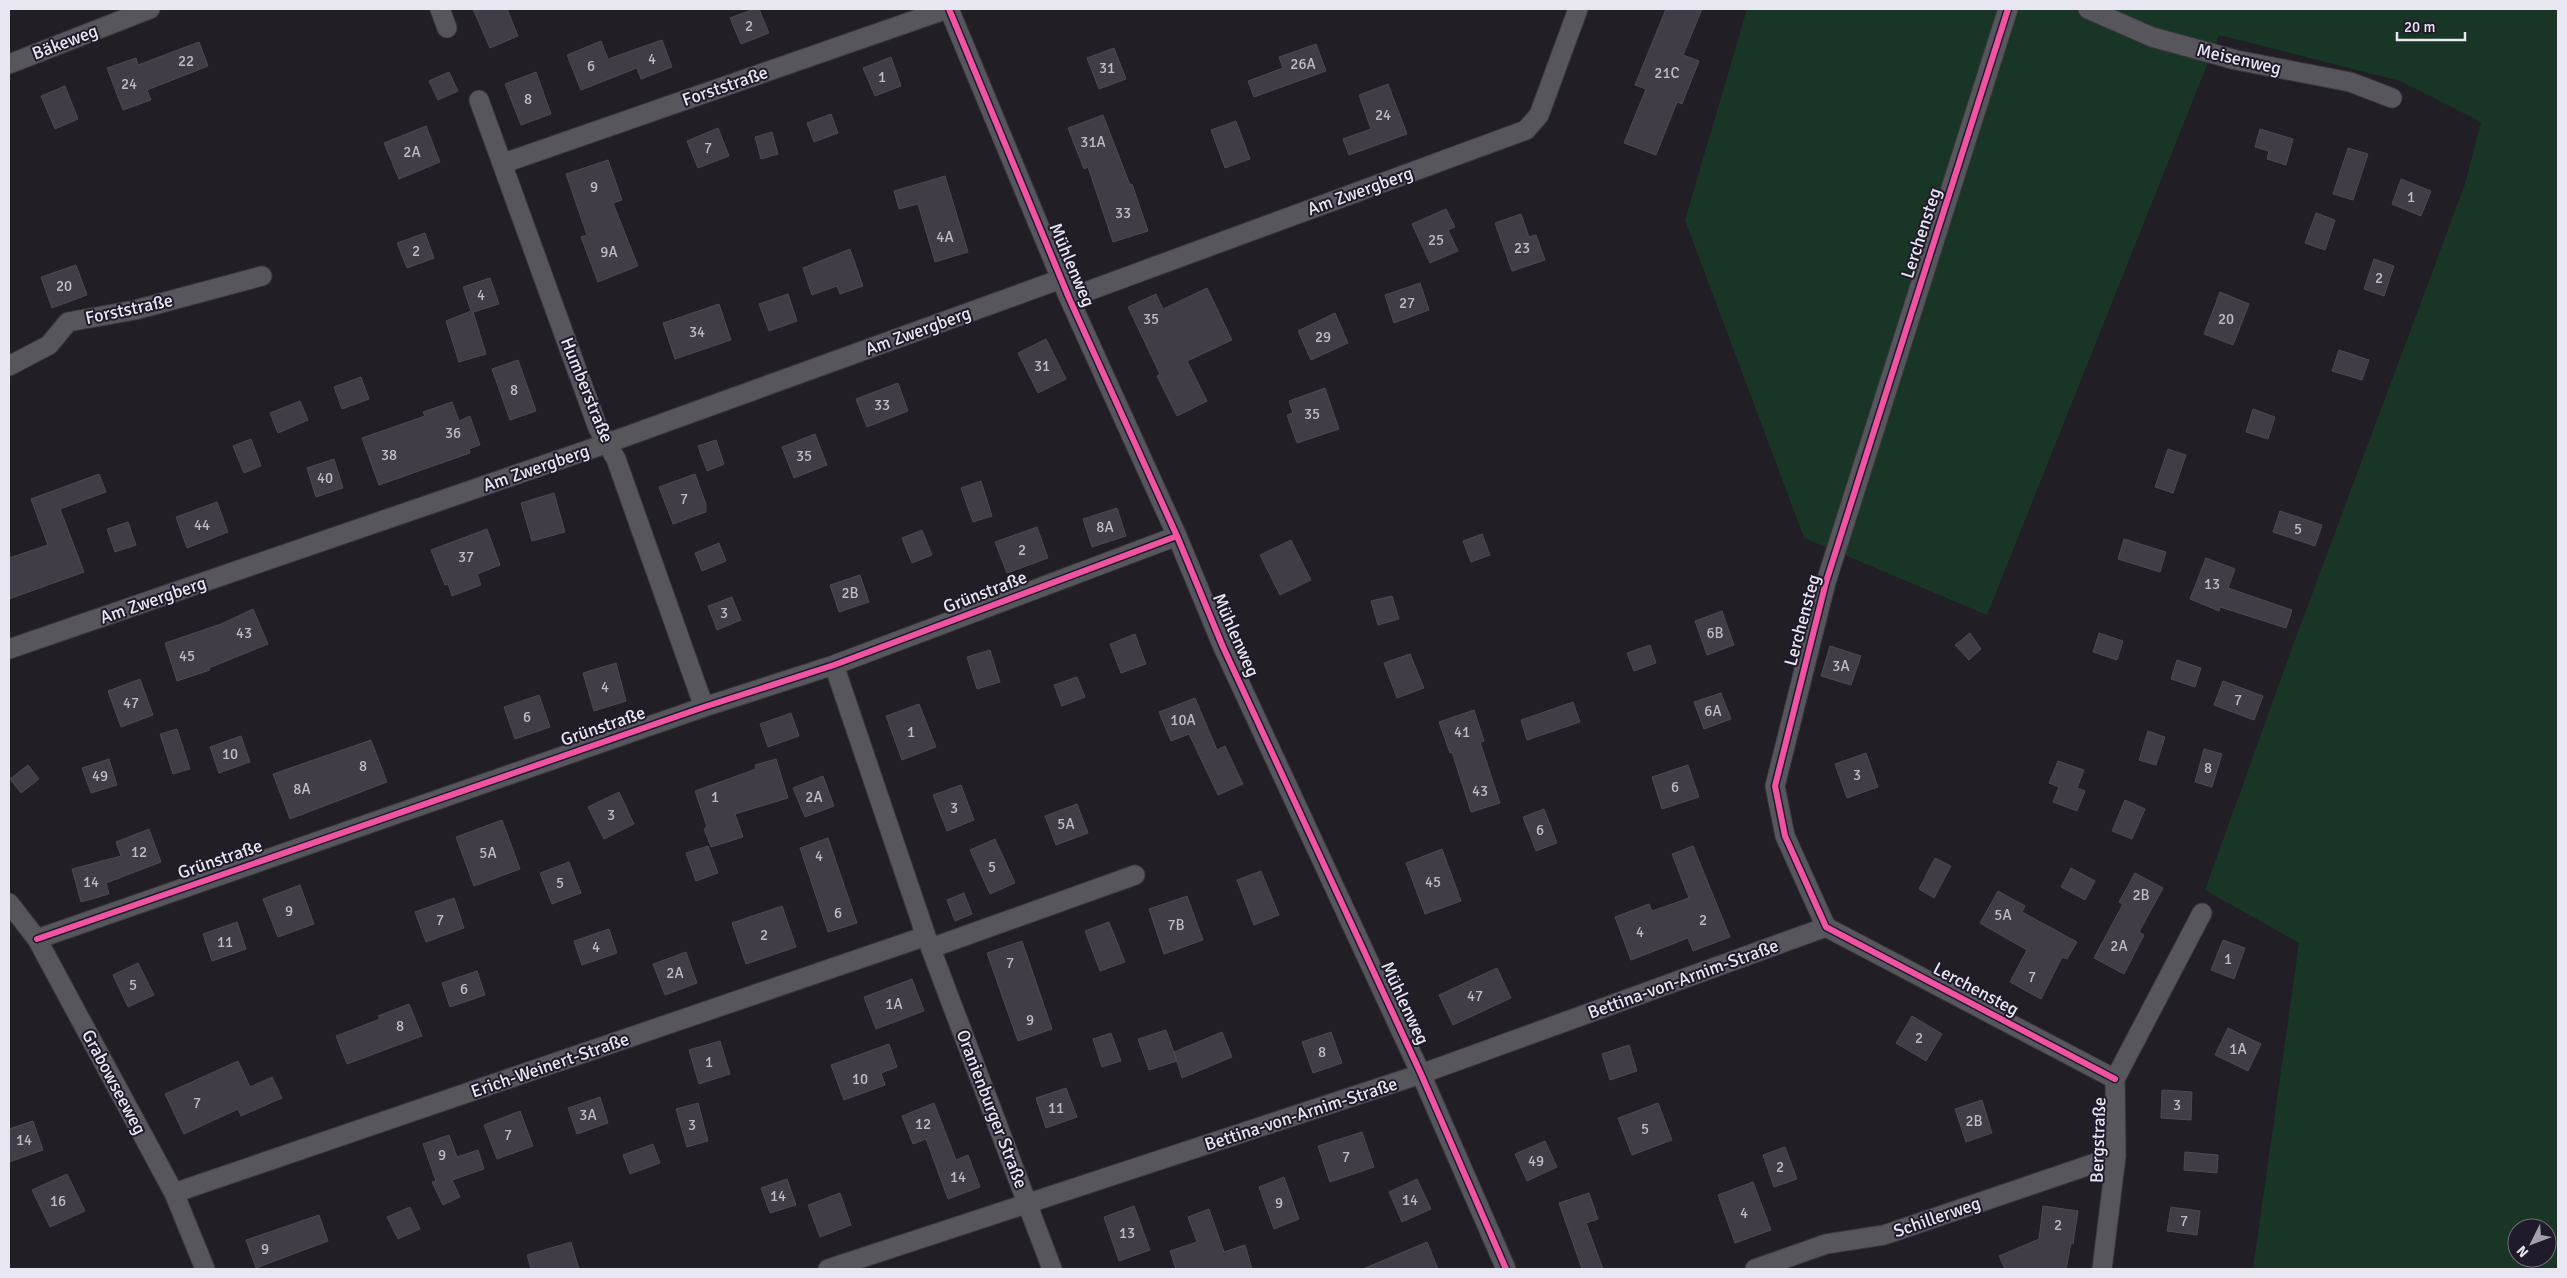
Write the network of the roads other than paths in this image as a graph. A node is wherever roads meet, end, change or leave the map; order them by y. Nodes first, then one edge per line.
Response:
1 (150, 9) edge
2 (440, 9) edge
3 (948, 9) edge
4 (1578, 9) edge
5 (2008, 9) edge
6 (2088, 9) edge
7 (447, 28) dead end
8 (9, 64) edge
9 (2392, 98) dead end
10 (479, 100) dead end
11 (504, 163) junction
12 (262, 276) dead end
13 (1061, 279) junction
14 (1069, 298) junction
15 (9, 366) edge
16 (608, 443) junction
17 (1177, 536) junction
18 (9, 649) edge
19 (834, 665) junction
20 (704, 707) junction
21 (1135, 875) dead end
22 (9, 904) edge
23 (2202, 912) dead end
24 (1826, 928) junction
25 (37, 939) junction
26 (929, 942) junction
27 (1422, 1074) junction
28 (2115, 1080) junction
29 (2116, 1156) junction
30 (174, 1193) junction
31 (1028, 1205) junction
32 (204, 1269) edge
33 (828, 1269) edge
34 (1052, 1269) edge
35 (1506, 1269) edge
36 (1755, 1269) edge
37 (2102, 1269) edge

1 - 8 street, Bäkeweg
2 - 7 street
3 - 11 street, Forststraße
3 - 13 street, Mühlenweg
4 - 14 street, Am Zwergberg
5 - 24 street, Lerchensteg
6 - 9 street, Meisenweg
10 - 11 street, Humberstraße
11 - 16 street, Humberstraße
12 - 15 street, Forststraße
13 - 14 street, Mühlenweg
13 - 16 street, Am Zwergberg
14 - 17 street, Mühlenweg
16 - 18 street, Am Zwergberg
16 - 20 street, Humberstraße
17 - 19 street, Grünstraße
17 - 27 street, Mühlenweg
19 - 20 street, Grünstraße
19 - 26 street, Oranienburger Straße
20 - 25 street, Grünstraße
21 - 26 street
22 - 25 street, Grabowseeweg
23 - 28 street, Bergstraße
24 - 27 street, Bettina-von-Arnim-Straße
24 - 28 street, Lerchensteg
25 - 30 street, Grabowseeweg
26 - 30 street, Erich-Weinert-Straße
26 - 31 street, Oranienburger Straße
27 - 31 street, Bettina-von-Arnim-Straße
27 - 35 street, Mühlenweg
28 - 29 street, Bergstraße
29 - 36 street, Schillerweg
29 - 37 street, Bergstraße
30 - 32 street, Grabowseeweg
31 - 33 street, Bettina-von-Arnim-Straße
31 - 34 street, Oranienburger Straße

